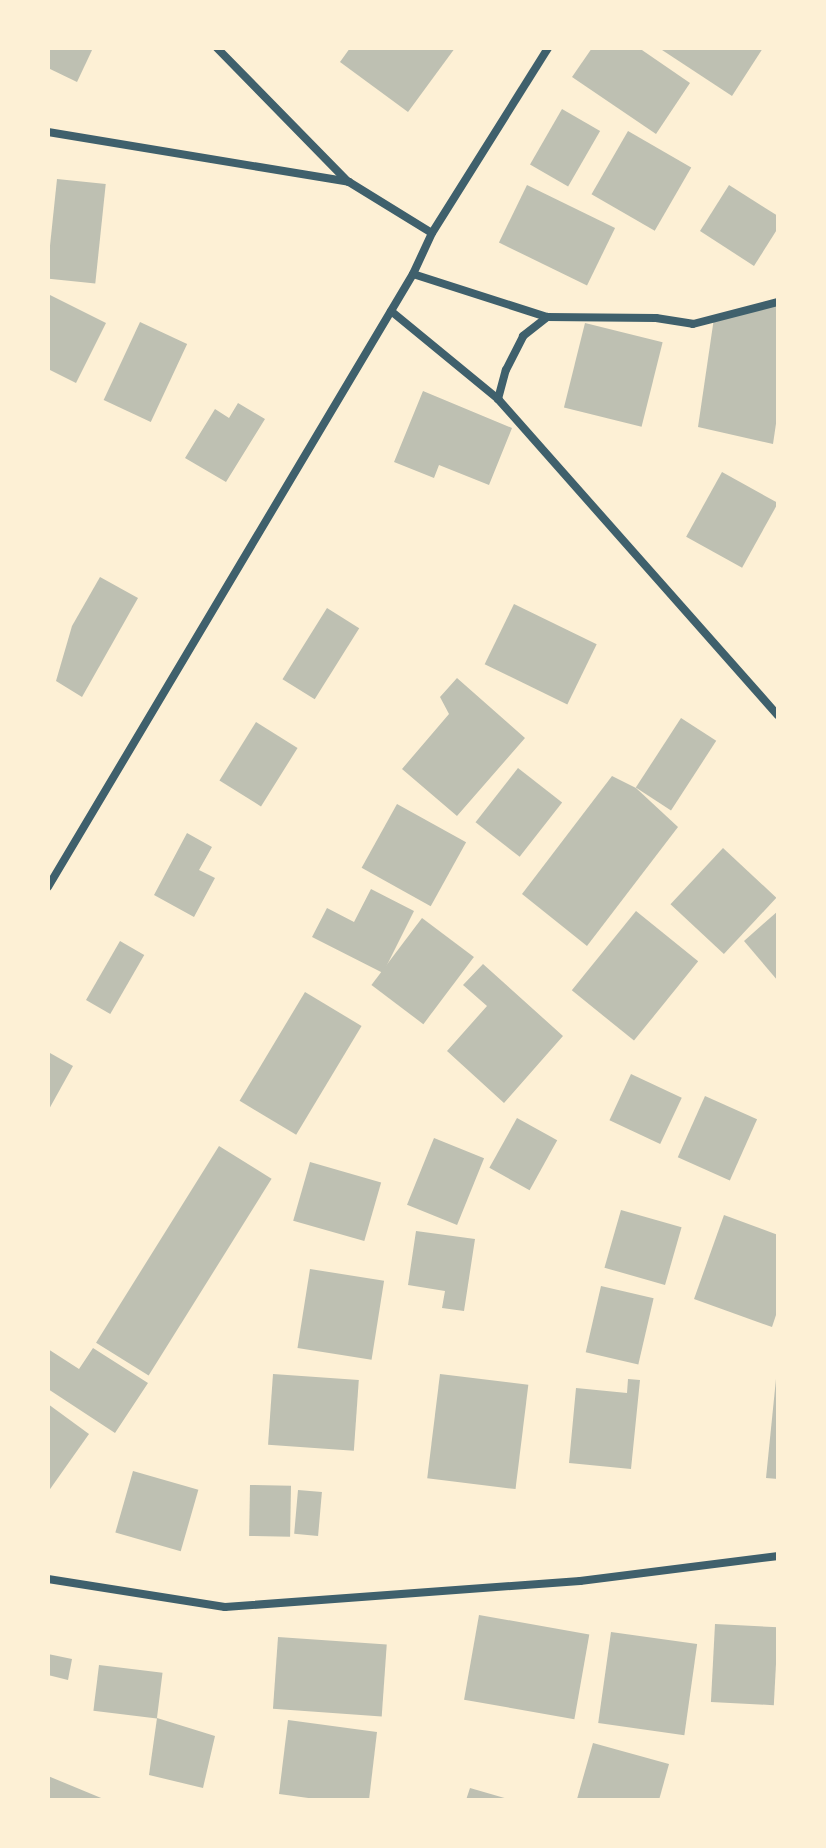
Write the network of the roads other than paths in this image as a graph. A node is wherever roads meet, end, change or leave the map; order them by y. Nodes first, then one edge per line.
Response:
1 (217, 48) edge
2 (548, 48) edge
3 (48, 132) edge
4 (349, 182) junction
5 (432, 233) junction
6 (413, 274) junction
7 (778, 302) edge
8 (391, 311) junction
9 (547, 317) junction
10 (498, 399) junction
11 (778, 715) edge
12 (48, 887) edge
13 (778, 1556) edge
14 (48, 1579) edge

1 - 4 street
2 - 5 street
3 - 4 street
4 - 5 street
5 - 6 street
6 - 8 street
6 - 9 street
7 - 9 street
8 - 10 street
8 - 12 street
9 - 10 street
10 - 11 street
13 - 14 street

